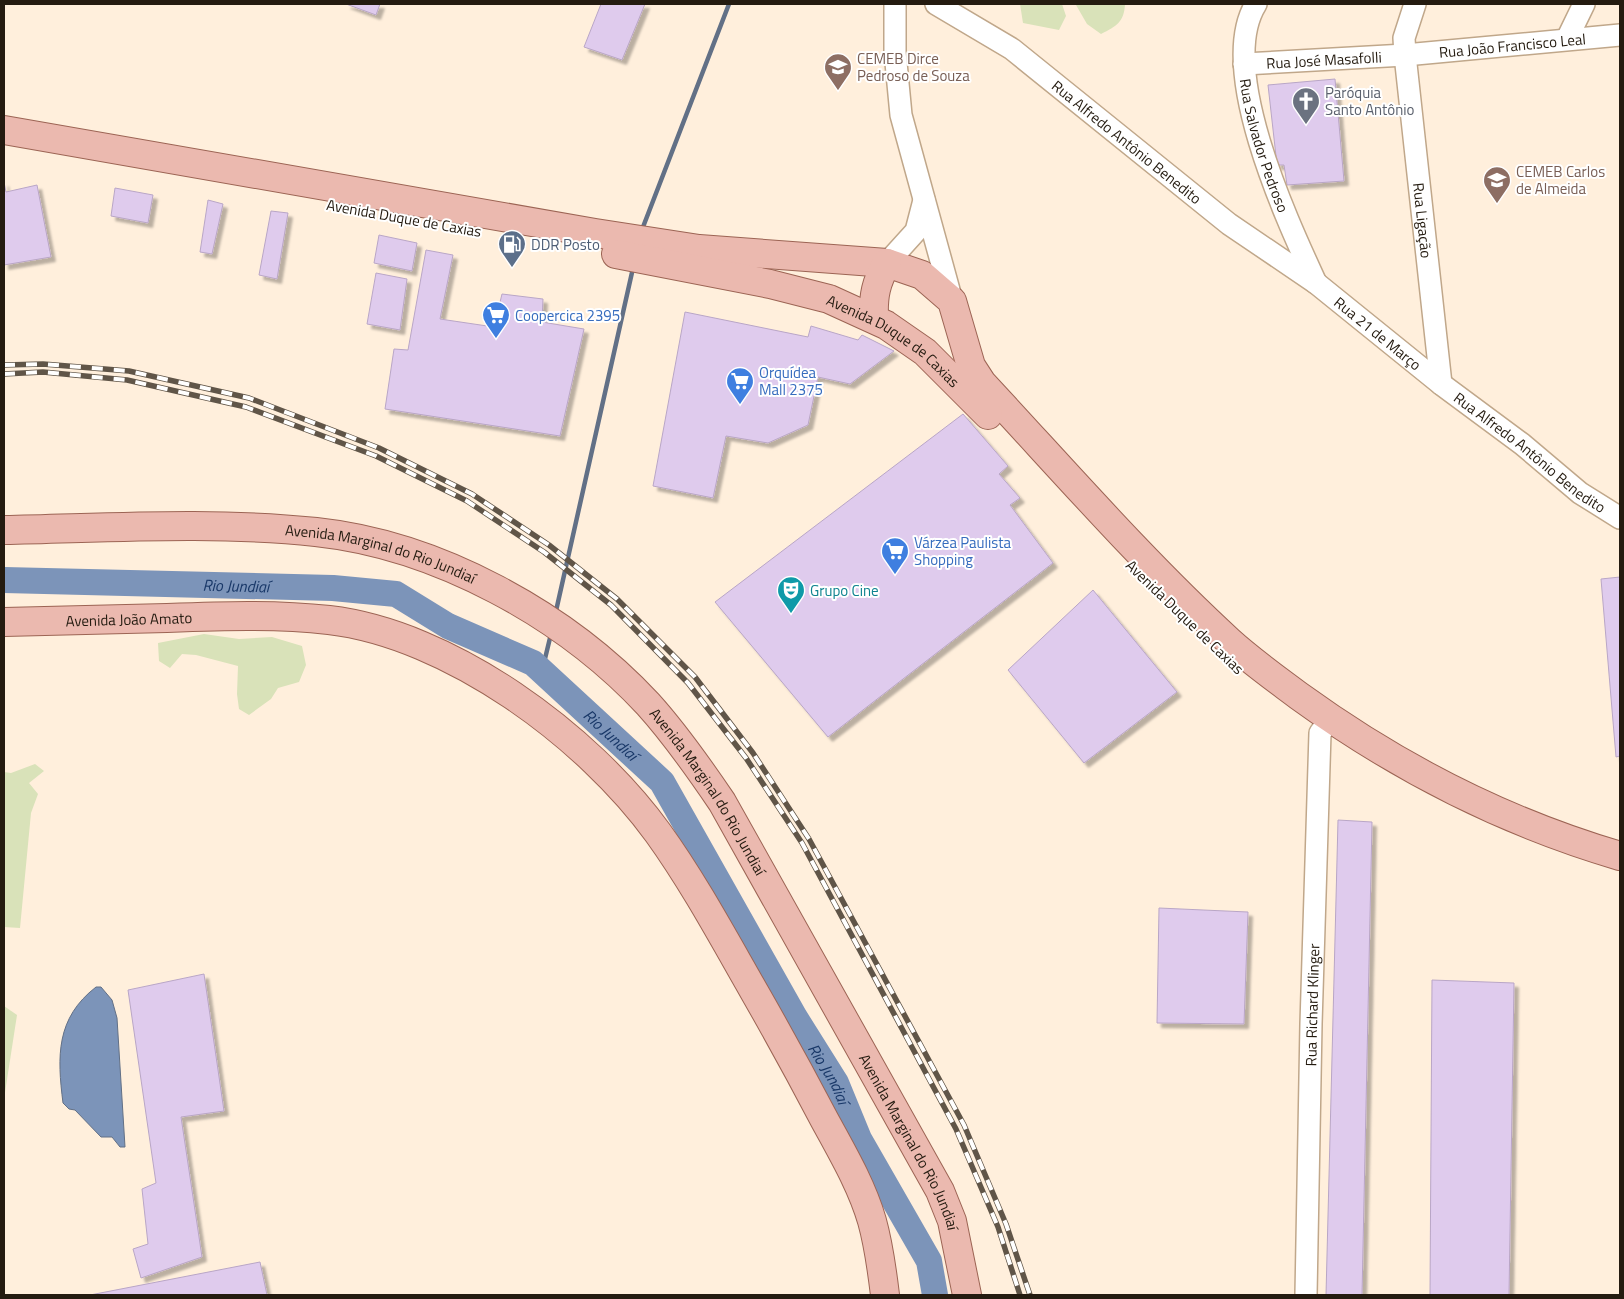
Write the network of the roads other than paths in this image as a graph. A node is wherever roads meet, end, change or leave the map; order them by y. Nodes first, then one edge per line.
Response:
1 (895, 4) edge
2 (936, 4) edge
3 (1256, 4) edge
4 (1415, 4) edge
5 (1584, 4) edge
6 (1620, 35) edge
7 (1567, 39) junction
8 (1405, 55) junction
9 (1244, 64) junction
10 (4, 130) edge
11 (4, 147) edge
12 (924, 200) junction
13 (887, 263) junction
14 (1316, 283) junction
15 (955, 314) junction
16 (874, 318) junction
17 (926, 352) junction
18 (1441, 384) junction
19 (1620, 518) edge
20 (4, 530) edge
21 (4, 622) edge
22 (1325, 726) junction
23 (1620, 856) edge
24 (1620, 874) edge
25 (952, 1221) junction
26 (885, 1295) edge
27 (967, 1295) edge
28 (980, 1295) edge
29 (1306, 1295) edge

1 - 12 street
2 - 14 street, Rua Alfredo Antônio Benedito
3 - 9 street, Rua Salvador Pedroso
4 - 8 street, Rua Ligação
5 - 7 street
6 - 7 street, Rua João Francisco Leal
7 - 8 street, Rua João Francisco Leal
8 - 9 street, Rua José Masafolli
8 - 18 street, Rua Ligação
9 - 14 street, Rua Salvador Pedroso
10 - 13 main road, Avenida Duque de Caxias
11 - 16 main road, Avenida Duque de Caxias
12 - 13 street
12 - 15 street
13 - 15 main road, Avenida Duque de Caxias
13 - 16 main road
14 - 18 street, Rua 21 de Março
15 - 17 main road
15 - 22 main road, Avenida Duque de Caxias
16 - 17 main road, Avenida Duque de Caxias
17 - 22 main road, Avenida Duque de Caxias
18 - 19 street, Rua Alfredo Antônio Benedito
20 - 25 main road, Avenida Marginal do Rio Jundiaí
21 - 26 main road, Avenida João Amato
22 - 23 main road, Avenida Duque de Caxias
22 - 24 main road, Avenida Duque de Caxias
22 - 29 street, Rua Richard Klinger
25 - 27 main road, Avenida Marginal do Rio Jundiaí
25 - 28 main road

